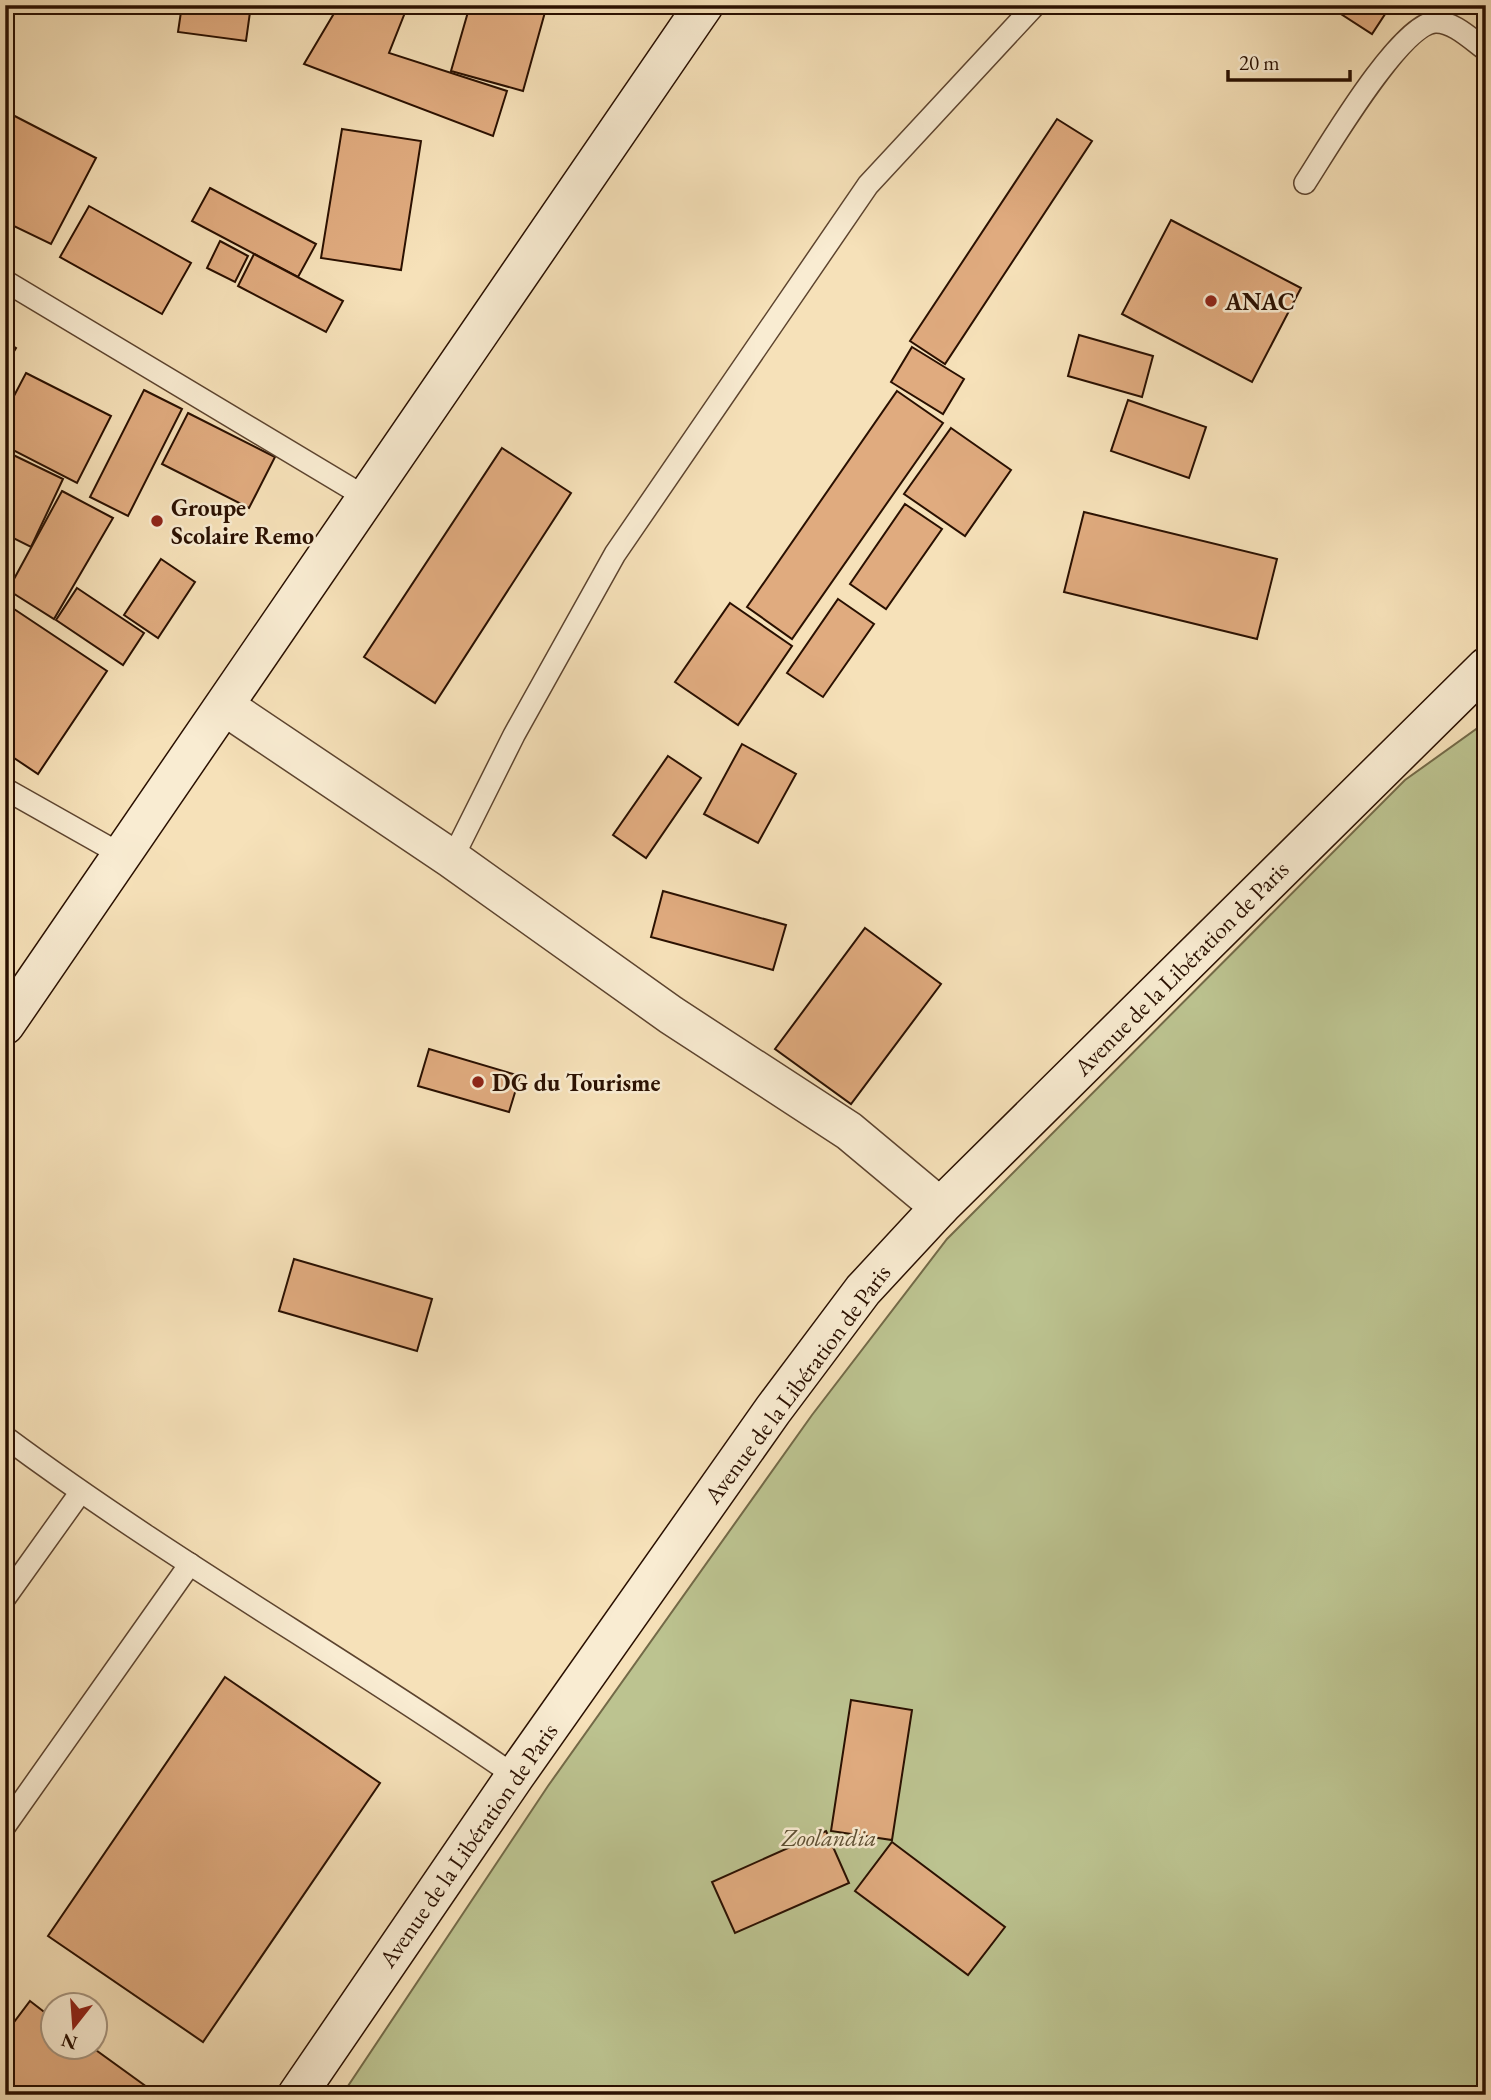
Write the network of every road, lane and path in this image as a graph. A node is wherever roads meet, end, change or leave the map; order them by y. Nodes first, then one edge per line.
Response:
1 (704, 5) edge
2 (1035, 5) edge
3 (1486, 50) edge
4 (1305, 183) dead end
5 (5, 281) edge
6 (367, 498) junction
7 (1480, 676) edge
8 (226, 707) junction
9 (5, 789) edge
10 (122, 855) junction
11 (452, 859) junction
12 (5, 1025) edge
13 (940, 1207) junction
14 (5, 1437) edge
15 (80, 1493) junction
16 (190, 1564) junction
17 (5, 1598) edge
18 (515, 1776) junction
19 (5, 1826) edge
20 (297, 2095) edge

1 - 6 street
2 - 11 lane
3 - 4 lane
5 - 6 lane
6 - 8 street
7 - 13 street, Avenue de la Libération de Paris
8 - 10 street
8 - 11 street
9 - 10 lane
10 - 12 street
11 - 13 street
13 - 18 street, Avenue de la Libération de Paris
14 - 15 lane
15 - 16 lane
15 - 17 lane
16 - 18 lane
16 - 19 lane
18 - 20 street, Avenue de la Libération de Paris

